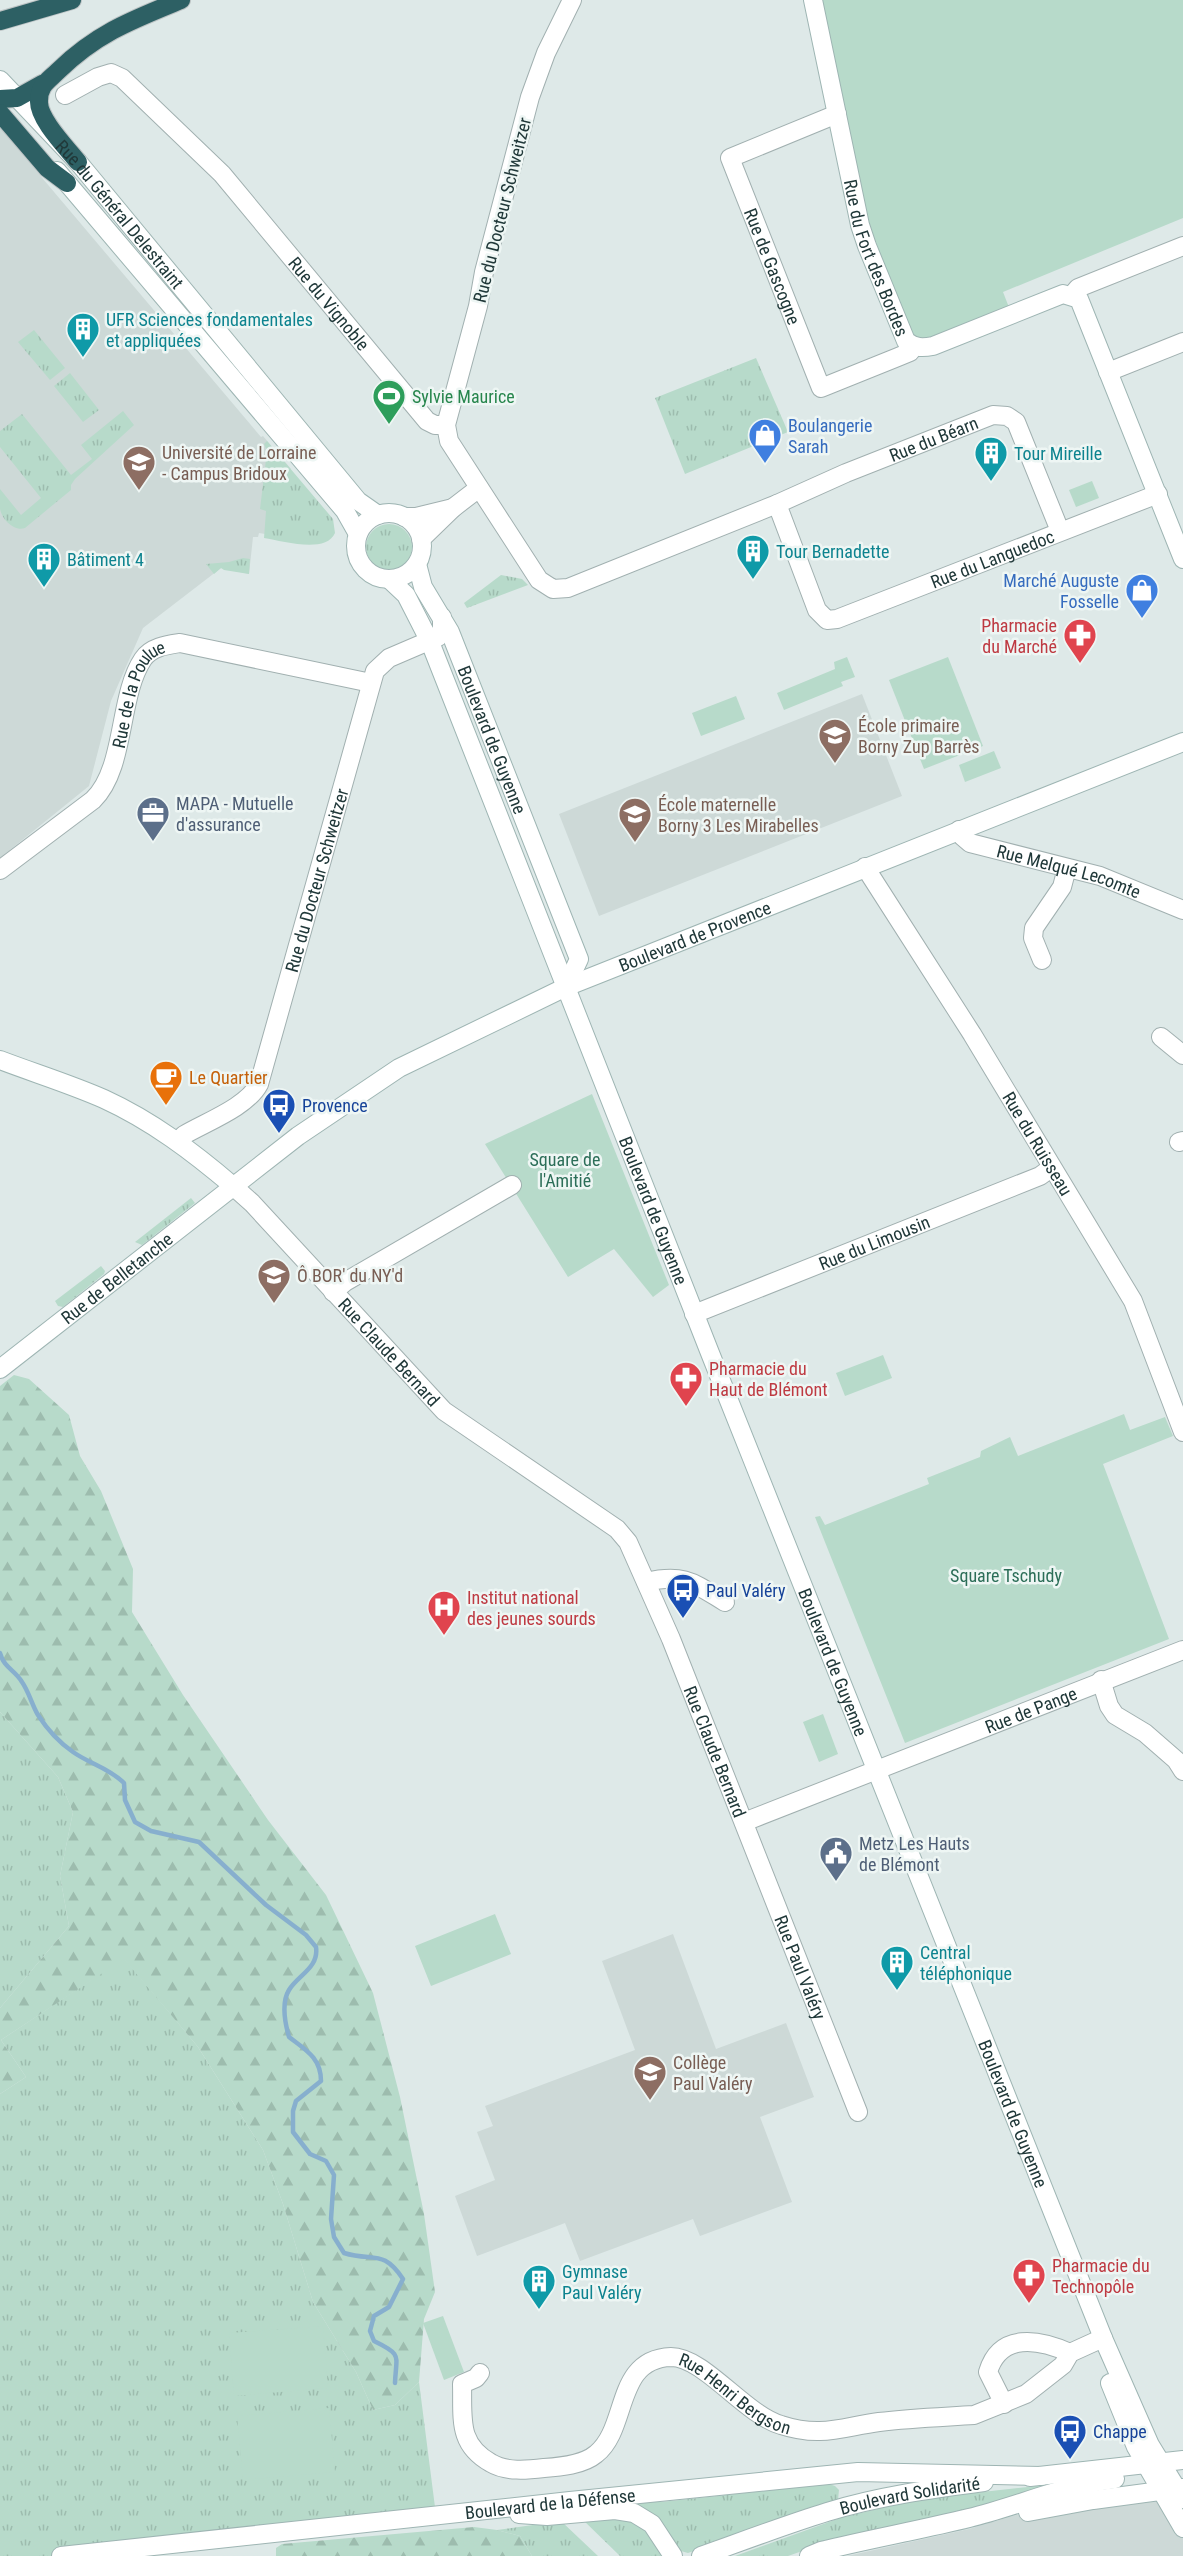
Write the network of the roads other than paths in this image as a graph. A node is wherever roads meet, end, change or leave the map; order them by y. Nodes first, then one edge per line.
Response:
1 (72, 0) edge
2 (181, 0) edge
3 (572, 0) edge
4 (813, 0) edge
5 (0, 21) edge
6 (0, 80) edge
7 (42, 84) junction
8 (65, 95) dead end
9 (6, 99) edge
10 (0, 113) edge
11 (837, 114) junction
12 (78, 162) junction
13 (67, 183) junction
14 (1183, 246) edge
15 (1072, 295) junction
16 (1183, 342) edge
17 (914, 346) junction
18 (1108, 372) junction
19 (446, 425) junction
20 (479, 488) junction
21 (1158, 494) junction
22 (777, 504) junction
23 (453, 508) junction
24 (378, 515) junction
25 (404, 517) junction
26 (1060, 531) junction
27 (358, 534) junction
28 (421, 539) junction
29 (1183, 559) edge
30 (417, 564) junction
31 (389, 579) junction
32 (441, 617) junction
33 (430, 642) junction
34 (371, 683) junction
35 (1183, 742) edge
36 (500, 762) junction
37 (480, 769) junction
38 (959, 830) junction
39 (865, 867) junction
40 (1067, 868) junction
41 (0, 870) edge
42 (1183, 910) edge
43 (1042, 960) dead end
44 (566, 987) junction
45 (1161, 1036) dead end
46 (1183, 1055) edge
47 (0, 1060) edge
48 (178, 1141) junction
49 (1051, 1168) junction
50 (512, 1185) dead end
51 (233, 1186) junction
52 (333, 1292) junction
53 (694, 1314) junction
54 (0, 1369) edge
55 (1183, 1432) edge
56 (646, 1582) junction
57 (725, 1602) dead end
58 (1183, 1650) edge
59 (1101, 1680) junction
60 (877, 1770) junction
61 (1183, 1771) edge
62 (744, 1822) junction
63 (858, 2112) dead end
64 (1103, 2338) junction
65 (1070, 2353) junction
66 (480, 2373) dead end
67 (1004, 2404) junction
68 (1183, 2460) edge
69 (1154, 2468) junction
70 (1041, 2476) junction
71 (1177, 2488) edge
72 (471, 2511) junction
73 (1183, 2528) edge
74 (61, 2556) edge
75 (673, 2556) edge
76 (701, 2556) edge
77 (809, 2556) edge
78 (847, 2556) edge

1 - 5 highway
2 - 7 highway
3 - 19 street, Rue du Docteur Schweitzer
4 - 11 street, Rue du Fort des Bordes
6 - 9 street, Rue du Général Delestraint
7 - 9 highway
7 - 12 highway
8 - 19 street, Rue du Vignoble
9 - 12 street, Rue du Général Delestraint
9 - 13 street, Rue du Général Delestraint
10 - 13 highway
11 - 17 street, Rue du Fort des Bordes
11 - 17 street, Rue de Gascogne
12 - 24 street, Rue du Général Delestraint
13 - 27 street, Rue du Général Delestraint
14 - 15 street, Rue du Fort des Bordes
15 - 17 street, Rue du Fort des Bordes
15 - 18 street
16 - 18 street
18 - 21 street
19 - 20 street
20 - 22 street, Rue du Béarn
20 - 23 street
21 - 26 street, Rue du Languedoc
21 - 29 street
22 - 26 street, Rue du Béarn
22 - 26 street, Rue du Languedoc
23 - 25 street
23 - 28 street
24 - 25 street
24 - 27 street
25 - 28 street
27 - 31 street
28 - 30 street
30 - 31 street
30 - 32 street, Boulevard de Guyenne
31 - 33 street, Boulevard de Guyenne
32 - 33 street
32 - 36 street, Boulevard de Guyenne
33 - 34 street, Rue du Docteur Schweitzer
33 - 37 street, Boulevard de Guyenne
34 - 41 street, Rue de la Poulue
34 - 48 street, Rue du Docteur Schweitzer
35 - 38 street, Boulevard de Provence
36 - 37 street
36 - 44 street, Boulevard de Guyenne
37 - 44 street, Boulevard de Guyenne
38 - 39 street, Boulevard de Provence
38 - 40 street, Rue Melqué Lecomte
39 - 44 street, Boulevard de Provence
39 - 49 street, Rue du Ruisseau
40 - 42 street, Rue Melqué Lecomte
40 - 43 street
44 - 51 street, Boulevard de Provence
44 - 53 street, Boulevard de Guyenne
45 - 46 street
47 - 48 street, Rue Claude Bernard
48 - 51 street, Rue Claude Bernard
49 - 53 street, Rue du Limousin
49 - 55 street, Rue du Ruisseau
50 - 52 street
51 - 52 street, Rue Claude Bernard
51 - 54 street, Rue de Belletanche
52 - 56 street, Rue Claude Bernard
53 - 60 street, Boulevard de Guyenne
56 - 57 street
56 - 62 street, Rue Claude Bernard
58 - 59 street, Rue de Pange
59 - 60 street, Rue de Pange
59 - 61 street
60 - 62 street, Rue Claude Bernard
60 - 64 street, Boulevard de Guyenne
62 - 63 street, Rue Paul Valéry
64 - 65 street, Rue Henri Bergson
64 - 69 street, Boulevard de Guyenne
65 - 67 street, Rue Henri Bergson
65 - 67 street
66 - 67 street, Rue Henri Bergson
68 - 69 street, Boulevard Solidarité
69 - 70 street, Boulevard Solidarité
69 - 71 street, Boulevard de Guyenne
69 - 77 street, Boulevard Solidarité
70 - 72 street, Boulevard de la Défense
70 - 76 street, Boulevard Solidarité
71 - 73 street, Boulevard de Guyenne
71 - 78 street
72 - 74 street, Boulevard de la Défense
72 - 75 street

